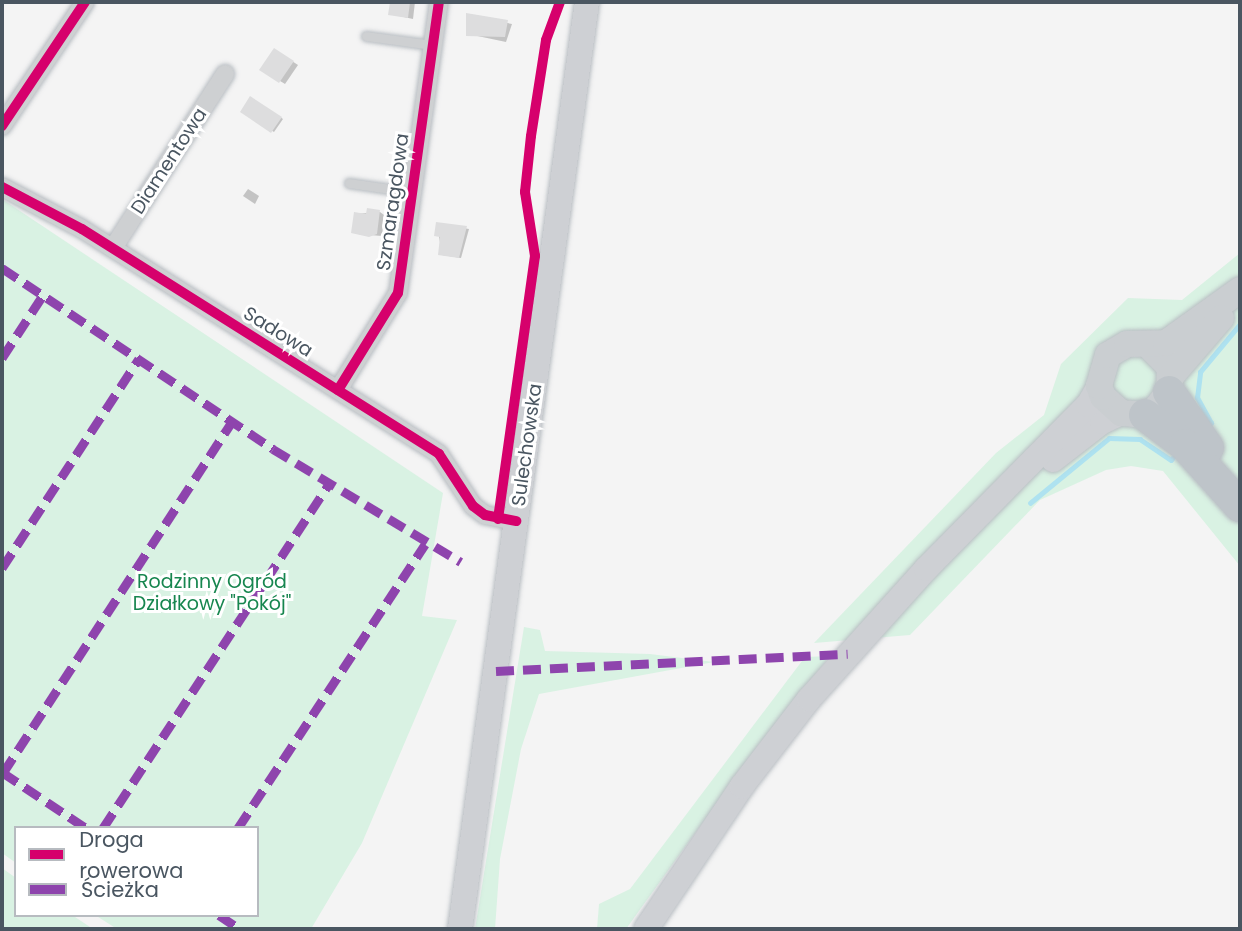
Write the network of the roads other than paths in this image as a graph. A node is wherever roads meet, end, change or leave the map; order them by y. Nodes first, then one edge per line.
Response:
1 (85, 2) edge
2 (439, 2) edge
3 (587, 2) edge
4 (366, 36) dead end
5 (433, 45) junction
6 (225, 74) dead end
7 (2, 126) edge
8 (349, 183) dead end
9 (2, 187) edge
10 (411, 192) junction
11 (113, 248) junction
12 (1240, 290) edge
13 (1240, 298) edge
14 (1149, 346) junction
15 (1171, 383) junction
16 (1099, 386) junction
17 (338, 390) junction
18 (1133, 414) junction
19 (1240, 487) edge
20 (1240, 506) edge
21 (516, 521) junction
22 (973, 523) junction
23 (460, 929) edge
24 (646, 929) edge

1 - 7 street
2 - 5 street, Szmaragdowa
3 - 21 main road, Sulechowska
4 - 5 lane
5 - 10 street, Szmaragdowa
6 - 11 street, Diamentowa
8 - 10 lane, Szmaragdowa
9 - 11 street, Sadowa
10 - 17 street, Szmaragdowa
11 - 17 street, Sadowa
12 - 14 main road
13 - 15 main road
14 - 15 main road
14 - 16 main road
15 - 18 main road
15 - 19 highway
16 - 18 main road
16 - 22 main road
17 - 21 street, Sadowa
18 - 20 highway
18 - 22 main road
21 - 23 main road, Sulechowska
22 - 24 main road

